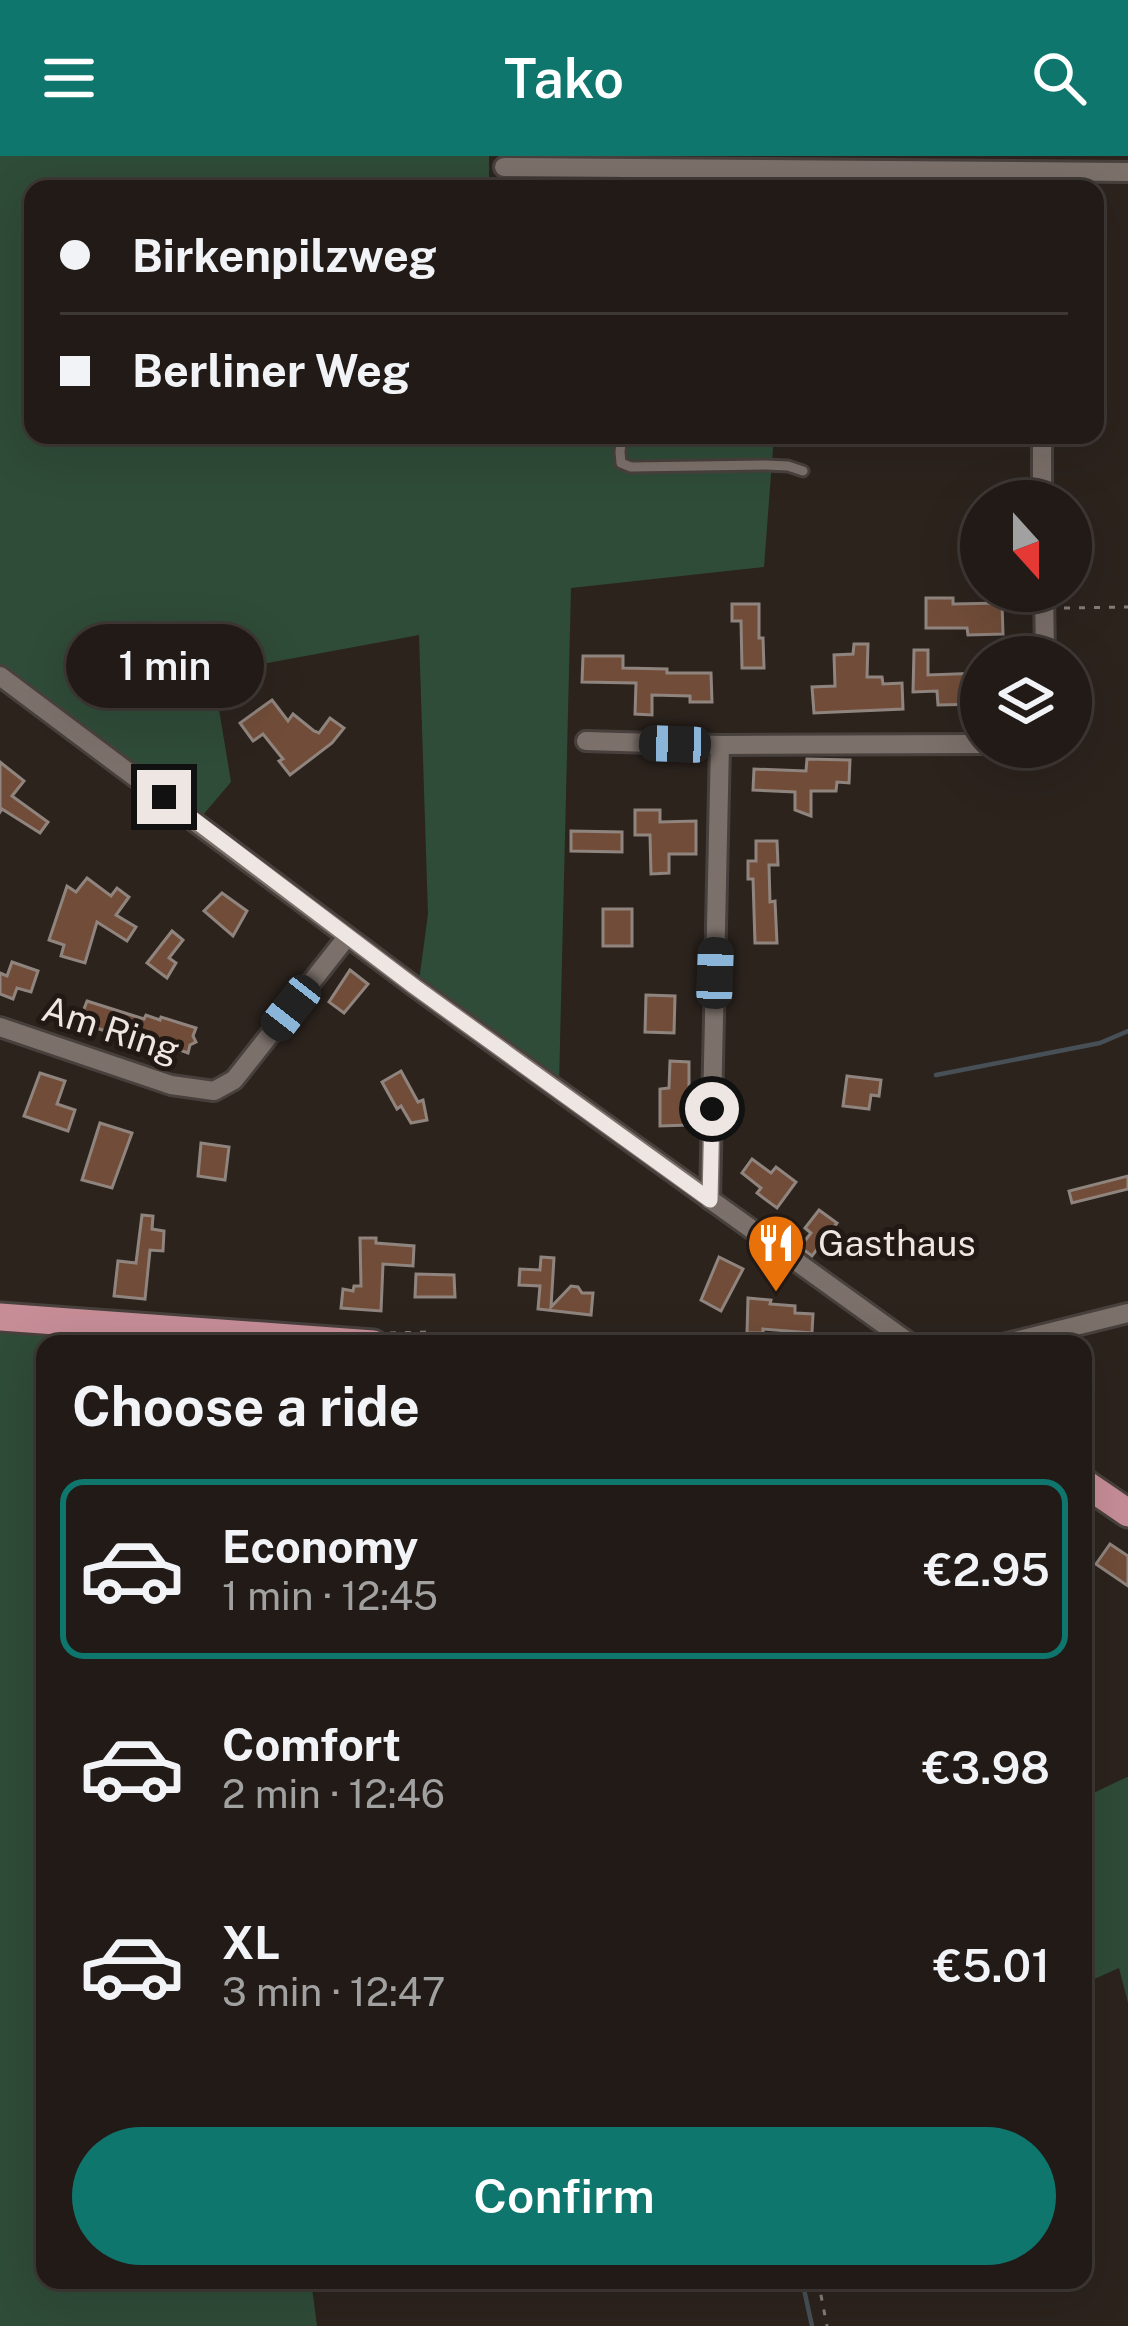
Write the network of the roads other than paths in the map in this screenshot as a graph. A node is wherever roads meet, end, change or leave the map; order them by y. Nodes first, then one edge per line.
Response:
1 (504, 161) edge
2 (1036, 172) edge
3 (1128, 172) edge
4 (624, 179) edge
5 (621, 444) edge
6 (1042, 444) edge
7 (803, 471) dead end
8 (1042, 480) edge
9 (0, 676) edge
10 (586, 741) dead end
11 (960, 744) edge
12 (720, 745) junction
13 (347, 937) junction
14 (0, 1027) edge
15 (710, 1200) junction
16 (1128, 1313) edge
17 (0, 1317) edge
18 (231, 1335) edge
19 (898, 1335) edge
20 (1040, 1335) edge
21 (1092, 1488) edge
22 (1128, 1514) edge

1 - 4 street
2 - 3 street
2 - 4 street
5 - 7 lane
6 - 8 street
9 - 13 street
10 - 12 street
11 - 12 street
12 - 15 street
13 - 14 street, Am Ring
13 - 15 street
15 - 19 street
16 - 20 street
17 - 18 main road
21 - 22 main road

